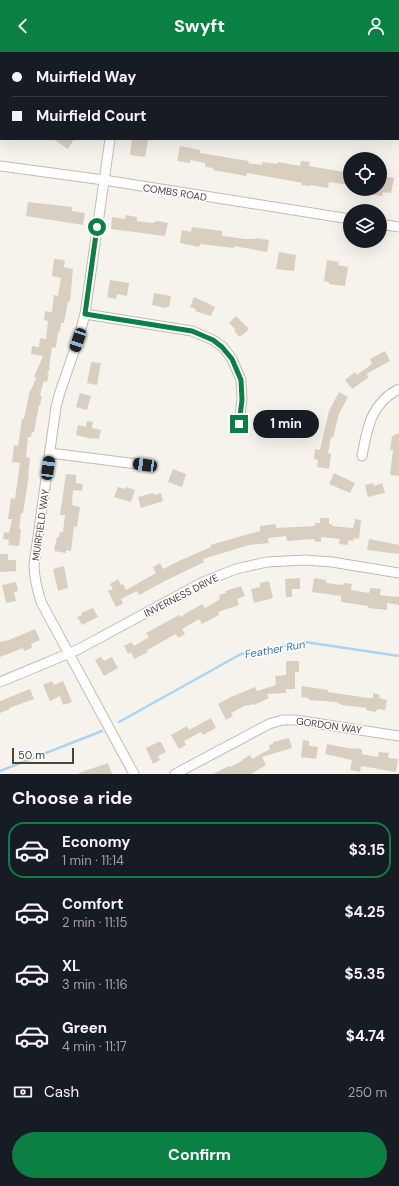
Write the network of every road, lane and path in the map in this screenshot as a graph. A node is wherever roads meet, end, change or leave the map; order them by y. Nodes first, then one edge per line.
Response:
1 (110, 140) edge
2 (0, 166) edge
3 (104, 180) junction
4 (343, 218) edge
5 (387, 225) edge
6 (399, 227) edge
7 (85, 314) junction
8 (399, 389) edge
9 (239, 424) dead end
10 (50, 452) junction
11 (362, 456) dead end
12 (145, 465) dead end
13 (399, 573) edge
14 (70, 653) junction
15 (0, 682) edge
16 (399, 736) edge
17 (134, 774) edge
18 (176, 774) edge

1 - 3 street, MUIRFIELD WAY
2 - 3 street, COMBS ROAD
3 - 4 street, COMBS ROAD
3 - 7 street, MUIRFIELD WAY
5 - 6 street
7 - 9 street
7 - 10 street, MUIRFIELD WAY
8 - 11 street
10 - 12 street
10 - 14 street, MUIRFIELD WAY
13 - 14 street, INVERNESS DRIVE
14 - 15 street, INVERNESS DRIVE
14 - 17 street, MUIRFIELD WAY
16 - 18 street, GORDON WAY

